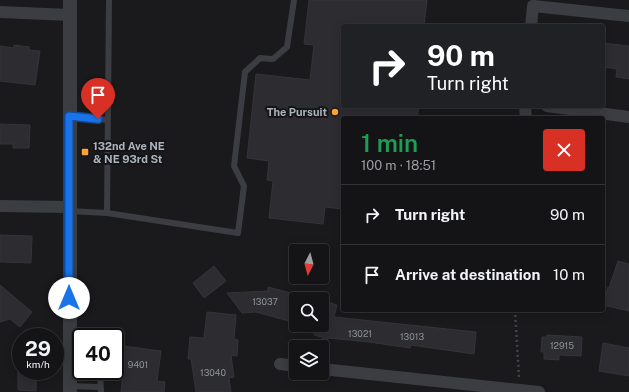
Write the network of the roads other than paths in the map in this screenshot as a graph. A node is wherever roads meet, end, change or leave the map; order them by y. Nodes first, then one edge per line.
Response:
1 (70, 0) edge
2 (109, 0) edge
3 (294, 0) edge
4 (0, 12) edge
5 (70, 15) junction
6 (629, 16) edge
7 (531, 24) edge
8 (562, 108) edge
9 (69, 116) junction
10 (629, 117) edge
11 (108, 120) junction
12 (0, 206) edge
13 (69, 209) junction
14 (107, 213) junction
15 (280, 364) dead end
16 (289, 365) edge
17 (329, 370) edge
18 (69, 389) edge
19 (101, 389) edge
20 (520, 391) edge
21 (539, 392) edge

1 - 5 street
2 - 11 lane
3 - 14 lane
4 - 5 street
5 - 9 street
6 - 7 street
8 - 10 street
9 - 11 lane
9 - 13 street
11 - 14 lane
12 - 13 street
13 - 14 lane
13 - 18 street
15 - 16 street
17 - 20 street
18 - 19 lane
20 - 21 street

